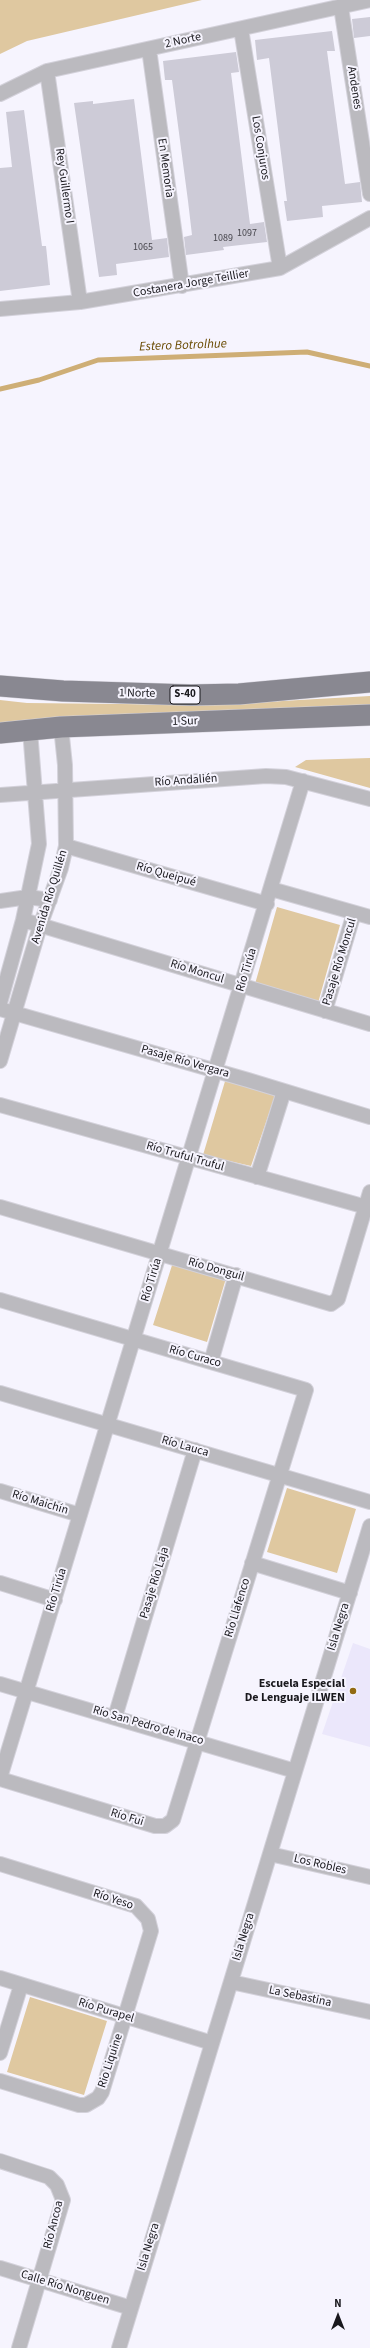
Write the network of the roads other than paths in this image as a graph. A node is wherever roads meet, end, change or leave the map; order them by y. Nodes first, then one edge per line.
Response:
1 (370, 0) edge
2 (341, 7) junction
3 (241, 29) junction
4 (149, 49) junction
5 (47, 71) junction
6 (0, 94) edge
7 (370, 194) edge
8 (370, 218) edge
9 (280, 268) junction
10 (182, 286) junction
11 (80, 302) junction
12 (0, 309) edge
13 (370, 682) edge
14 (0, 686) edge
15 (370, 715) edge
16 (61, 728) junction
17 (30, 730) junction
18 (0, 733) edge
19 (303, 781) junction
20 (65, 788) junction
21 (36, 790) junction
22 (0, 794) edge
23 (370, 799) edge
24 (66, 846) junction
25 (271, 888) junction
26 (28, 897) junction
27 (50, 900) junction
28 (0, 901) edge
29 (267, 904) junction
30 (354, 912) junction
31 (370, 917) edge
32 (23, 920) junction
33 (40, 926) junction
34 (242, 986) junction
35 (1, 997) edge
36 (19, 998) junction
37 (0, 1009) edge
38 (325, 1011) junction
39 (14, 1013) junction
40 (370, 1024) edge
41 (0, 1061) edge
42 (216, 1070) junction
43 (284, 1091) junction
44 (0, 1105) edge
45 (370, 1118) edge
46 (189, 1158) junction
47 (257, 1177) junction
48 (370, 1192) edge
49 (0, 1207) edge
50 (368, 1208) edge
51 (160, 1254) junction
52 (236, 1276) junction
53 (0, 1300) edge
54 (134, 1339) junction
55 (211, 1362) junction
56 (0, 1393) edge
57 (108, 1425) junction
58 (195, 1450) junction
59 (280, 1475) junction
60 (0, 1491) edge
61 (370, 1502) edge
62 (80, 1515) junction
63 (370, 1526) edge
64 (252, 1563) junction
65 (0, 1583) edge
66 (350, 1593) junction
67 (54, 1600) junction
68 (0, 1684) edge
69 (26, 1691) junction
70 (115, 1717) junction
71 (197, 1740) junction
72 (295, 1771) junction
73 (0, 1779) edge
74 (270, 1854) junction
75 (0, 1864) edge
76 (370, 1877) edge
77 (0, 1978) edge
78 (231, 1982) junction
79 (21, 1985) junction
80 (370, 2012) edge
81 (126, 2016) junction
82 (212, 2043) junction
83 (0, 2053) edge
84 (0, 2081) edge
85 (0, 2162) edge
86 (0, 2268) edge
87 (39, 2280) junction
88 (131, 2308) junction
89 (19, 2348) edge
90 (119, 2348) edge

1 - 2 street, 2 Norte
2 - 3 street, 2 Norte
2 - 7 street, Andenes
3 - 4 street, 2 Norte
3 - 9 street, Los Conjuros
4 - 5 street, 2 Norte
4 - 10 street, En Memoria
5 - 6 street, 2 Norte
5 - 11 street, Rey Guillermo I
8 - 9 street, Costanera Jorge Teillier
9 - 10 street, Costanera Jorge Teillier
10 - 11 street, Costanera Jorge Teillier
11 - 12 street, Costanera Jorge Teillier
13 - 14 main road, 1 Norte / S-40
15 - 16 main road, 1 Sur / S-40
16 - 17 main road, 1 Sur / S-40
16 - 20 street, Avenida Río Quillén
17 - 18 main road, 1 Sur / S-40
17 - 21 street, Avenida Río Quillén
19 - 20 street, Río Andalién
19 - 23 street, Río Andalién
19 - 25 street, Río Tirúa
20 - 21 street, Río Andalién
20 - 24 street, Avenida Río Quillén
21 - 22 street, Río Andalién
21 - 26 street, Avenida Río Quillén
24 - 27 street, Avenida Río Quillén
24 - 29 street, Río Queipué
25 - 29 street, Río Tirúa
25 - 30 street
26 - 27 street
26 - 28 street
26 - 32 street, Avenida Río Quillén
27 - 33 street, Avenida Río Quillén
29 - 34 street, Río Tirúa
30 - 31 street
30 - 38 street, Pasaje Río Moncul
32 - 33 street, Río Moncul
32 - 35 street, Avenida Río Quillén
33 - 34 street, Río Moncul
33 - 36 street, Avenida Río Quillén
34 - 38 street, Río Moncul
34 - 42 street, Río Tirúa
35 - 36 street
36 - 39 street, Avenida Río Quillén
37 - 39 street, Pasaje Río Vergara
38 - 40 street, Río Moncul
39 - 41 street, Avenida Río Quillén
39 - 42 street, Pasaje Río Vergara
42 - 43 street, Pasaje Río Vergara
42 - 46 street, Río Tirúa
43 - 45 street, Pasaje Río Vergara
43 - 47 street
44 - 46 street, Río Truful Truful
46 - 47 street, Río Truful Truful
46 - 51 street, Río Tirúa
47 - 50 street, Río Truful Truful
48 - 50 street
49 - 51 street, Río Donguil
50 - 52 street, Río Donguil
51 - 52 street, Río Donguil
51 - 54 street, Río Tirúa
52 - 55 street
53 - 54 street, Río Curaco
54 - 55 street, Río Curaco
54 - 57 street, Río Tirúa
55 - 59 street, Río Curaco
56 - 57 street, Río Lauca
57 - 58 street, Río Lauca
57 - 62 street, Río Tirúa
58 - 59 street, Río Lauca
58 - 70 street, Pasaje Río Laja
59 - 61 street, Río Lauca
59 - 64 street, Río Llafenco
60 - 62 street, Río Maichín
62 - 67 street, Río Tirúa
63 - 66 street, Isla Negra
64 - 66 street
64 - 71 street, Río Llafenco
65 - 67 street
66 - 72 street, Isla Negra
67 - 69 street, Río Tirúa
68 - 69 street, Río San Pedro de Inaco
69 - 70 street, Río San Pedro de Inaco
69 - 73 street, Río Tirúa
70 - 71 street, Río San Pedro de Inaco
71 - 72 street, Río San Pedro de Inaco
71 - 73 street, Río Fui
72 - 74 street, Isla Negra
74 - 76 street, Los Robles
74 - 78 street, Isla Negra
75 - 81 street, Río Yeso
77 - 79 street, Río Purapel
78 - 80 street, La Sebastina
78 - 82 street, Isla Negra
79 - 81 street, Río Purapel
79 - 83 street
81 - 82 street, Río Purapel
81 - 84 street, Rio Liquine
82 - 88 street, Isla Negra
85 - 87 street, Río Ancoa
86 - 87 street, Calle Río Nonguen
87 - 88 street, Calle Río Nonguen
87 - 89 street
88 - 90 street, Isla Negra

